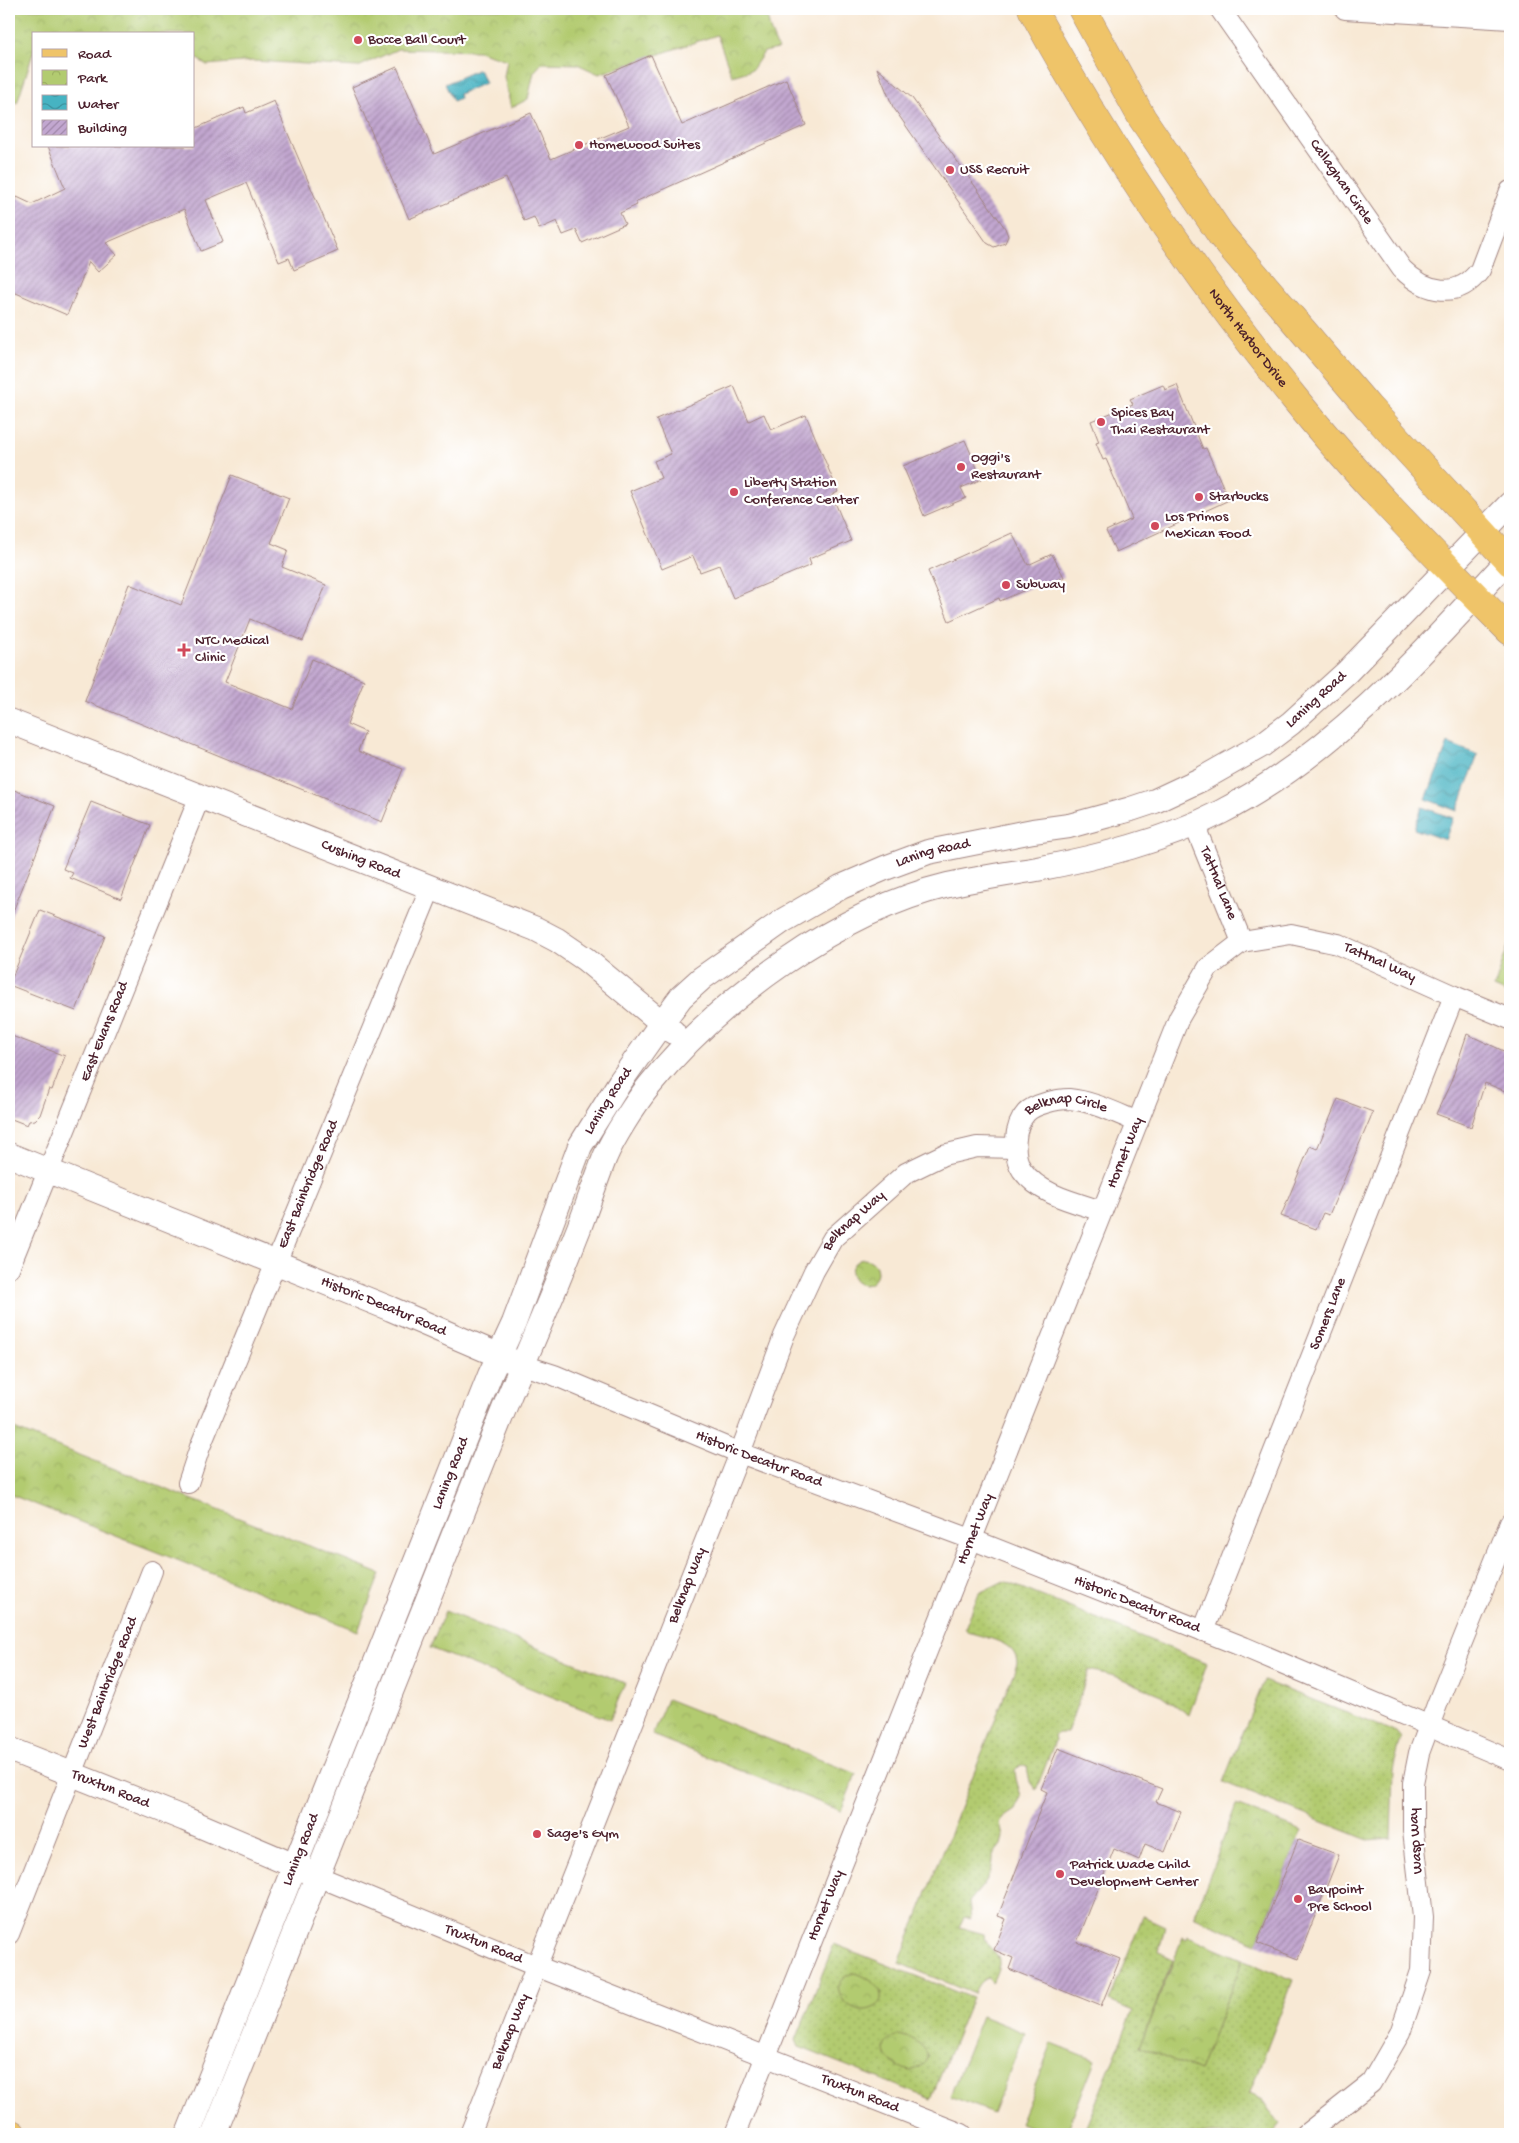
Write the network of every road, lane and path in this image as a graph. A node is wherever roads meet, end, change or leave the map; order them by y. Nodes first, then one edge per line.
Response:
1 (1032, 9) edge
2 (1082, 9) edge
3 (1220, 9) edge
4 (1345, 9) edge
5 (1510, 19) edge
6 (1510, 190) edge
7 (1510, 504) edge
8 (1482, 532) junction
9 (1510, 560) edge
10 (1448, 567) junction
11 (1476, 596) junction
12 (1510, 631) edge
13 (9, 721) edge
14 (200, 796) junction
15 (1194, 824) junction
16 (431, 886) junction
17 (1242, 942) junction
18 (1454, 996) junction
19 (1510, 1018) edge
20 (661, 1024) junction
21 (687, 1042) junction
22 (1138, 1122) junction
23 (1015, 1148) junction
24 (9, 1155) edge
25 (49, 1171) junction
26 (1102, 1211) junction
27 (276, 1262) junction
28 (9, 1268) edge
29 (499, 1355) junction
30 (523, 1365) junction
31 (740, 1453) junction
32 (188, 1483) dead end
33 (1510, 1523) edge
34 (971, 1539) junction
35 (152, 1571) dead end
36 (1203, 1631) junction
37 (1429, 1726) junction
38 (9, 1749) edge
39 (1510, 1760) edge
40 (72, 1773) junction
41 (295, 1866) junction
42 (317, 1876) junction
43 (9, 1934) edge
44 (536, 1966) junction
45 (765, 2056) junction
46 (188, 2134) edge
47 (214, 2134) edge
48 (470, 2134) edge
49 (735, 2134) edge
50 (962, 2134) edge
51 (1306, 2134) edge

1 - 10 main road, North Harbor Drive
2 - 8 main road
3 - 6 street, Callaghan Circle
4 - 5 street
7 - 8 street, Laning Road
8 - 9 main road
8 - 10 street, Laning Road
9 - 11 street, Laning Road
10 - 11 main road, North Harbor Drive
10 - 20 street, Laning Road
11 - 12 main road, North Harbor Drive
11 - 15 street, Laning Road
13 - 14 street, Cushing Road
14 - 16 street, Cushing Road
14 - 25 street, East Evans Road
15 - 17 street, Tattnal Lane
15 - 21 street, Laning Road
16 - 20 street, Cushing Road
16 - 27 street, East Bainbridge Road
17 - 18 street, Tattnal Way
17 - 22 street, Hornet Way
18 - 19 street, Tattnal Way
18 - 36 street, Somers Lane
20 - 21 street, Cushing Road
20 - 29 street, Laning Road
21 - 30 street, Laning Road
22 - 23 street, Belknap Circle
22 - 26 street, Hornet Way
23 - 26 street
23 - 31 street, Belknap Way
24 - 25 street, Historic Decatur Road
25 - 27 street, Historic Decatur Road
25 - 28 street, East Evans Road
26 - 34 street, Hornet Way
27 - 29 street, Historic Decatur Road
27 - 32 street, East Bainbridge Road
29 - 30 street, Historic Decatur Road
29 - 41 street, Laning Road
30 - 31 street, Historic Decatur Road
30 - 42 street, Laning Road
31 - 34 street, Historic Decatur Road
31 - 44 street, Belknap Way
33 - 37 street, Wasp Way
34 - 36 street, Historic Decatur Road
34 - 45 street, Hornet Way
35 - 40 street, West Bainbridge Road
36 - 37 street, Historic Decatur Road
37 - 39 street, Historic Decatur Road
37 - 51 street, Wasp Way
38 - 40 street, Truxtun Road
40 - 41 street, Truxtun Road
40 - 43 street, West Bainbridge Road
41 - 42 street, Truxtun Road
41 - 46 street, Laning Road
42 - 44 street, Truxtun Road
42 - 47 street, Laning Road
44 - 45 street, Truxtun Road
44 - 48 street, Belknap Way
45 - 49 street, Hornet Way
45 - 50 street, Truxtun Road

